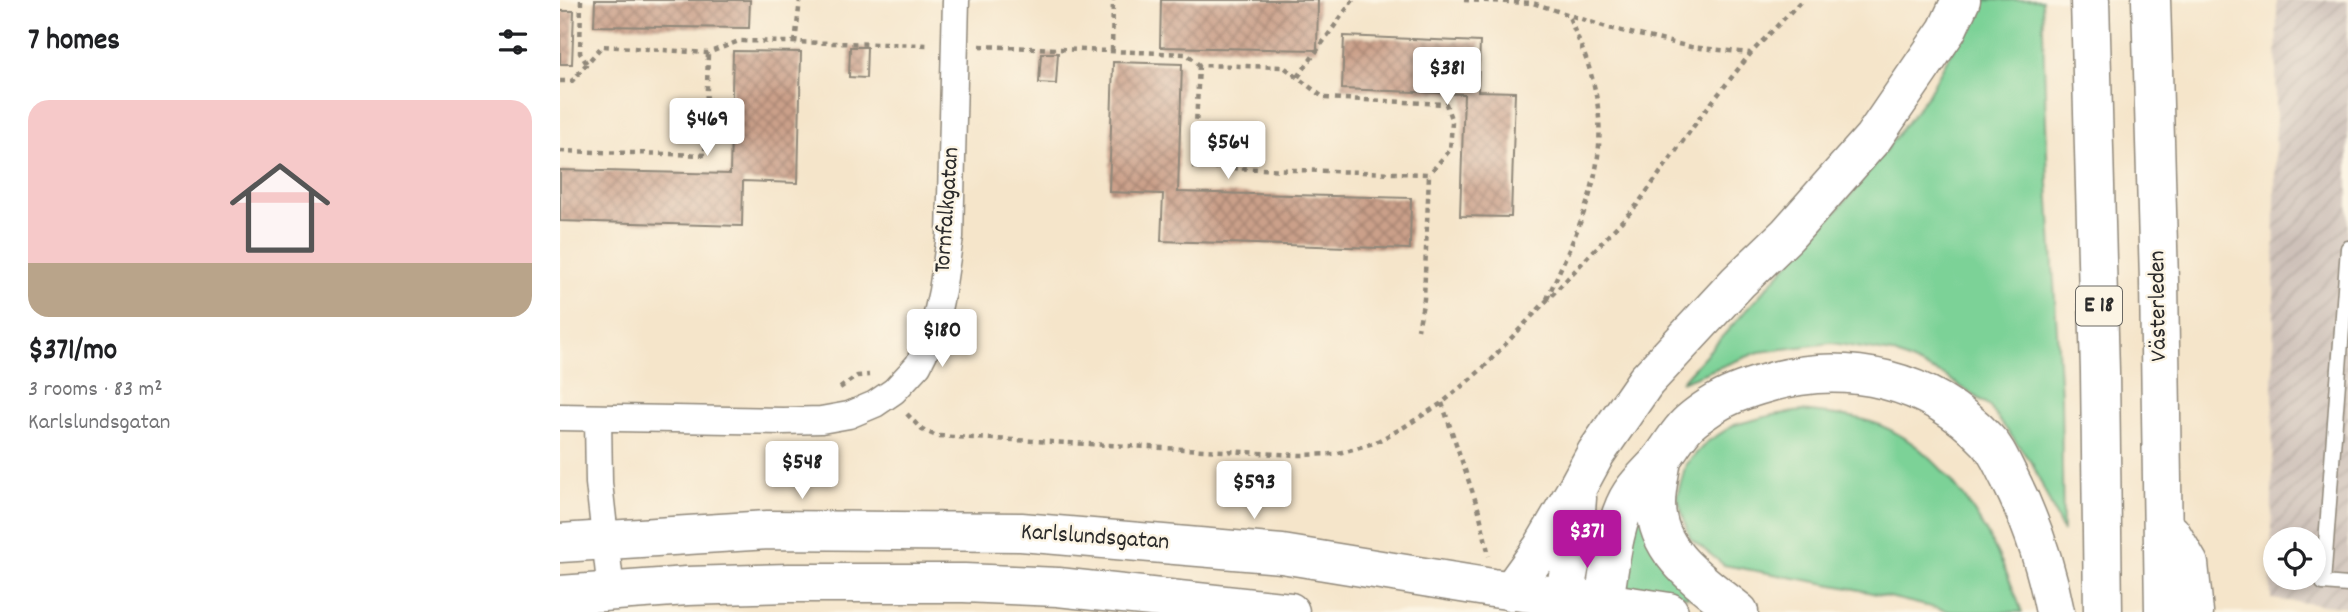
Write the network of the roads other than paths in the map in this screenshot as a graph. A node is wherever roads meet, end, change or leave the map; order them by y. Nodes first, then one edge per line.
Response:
1 (956, 0) edge
2 (1961, 0) edge
3 (2090, 0) edge
4 (2151, 0) edge
5 (2348, 248) edge
6 (560, 417) edge
7 (598, 418) junction
8 (1661, 459) junction
9 (1577, 488) junction
10 (2164, 519) junction
11 (606, 540) junction
12 (560, 543) edge
13 (2348, 585) edge
14 (1511, 591) junction
15 (611, 592) junction
16 (560, 595) edge
17 (1563, 604) edge
18 (1603, 607) edge
19 (1290, 612) edge
20 (1668, 612) edge
21 (1739, 612) edge
22 (2055, 612) edge
23 (2103, 612) edge
24 (2164, 612) edge
25 (2194, 612) edge

1 - 7 street, Tornfalkgatan
2 - 9 main road
3 - 23 main road, E 18
4 - 10 main road, Västerleden
5 - 13 lane
6 - 7 street, Tornfalkgatan
7 - 11 street
8 - 18 main road
8 - 21 main road
8 - 22 main road
9 - 14 main road
9 - 17 main road
10 - 24 main road, Västerleden
10 - 25 main road
11 - 12 main road, Karlslundsgatan
11 - 14 main road, Karlslundsgatan
11 - 15 street
14 - 17 main road, Karlslundsgatan
15 - 16 main road
15 - 19 main road
17 - 18 main road, Karlslundsgatan
18 - 20 main road, Karlslundsgatan

